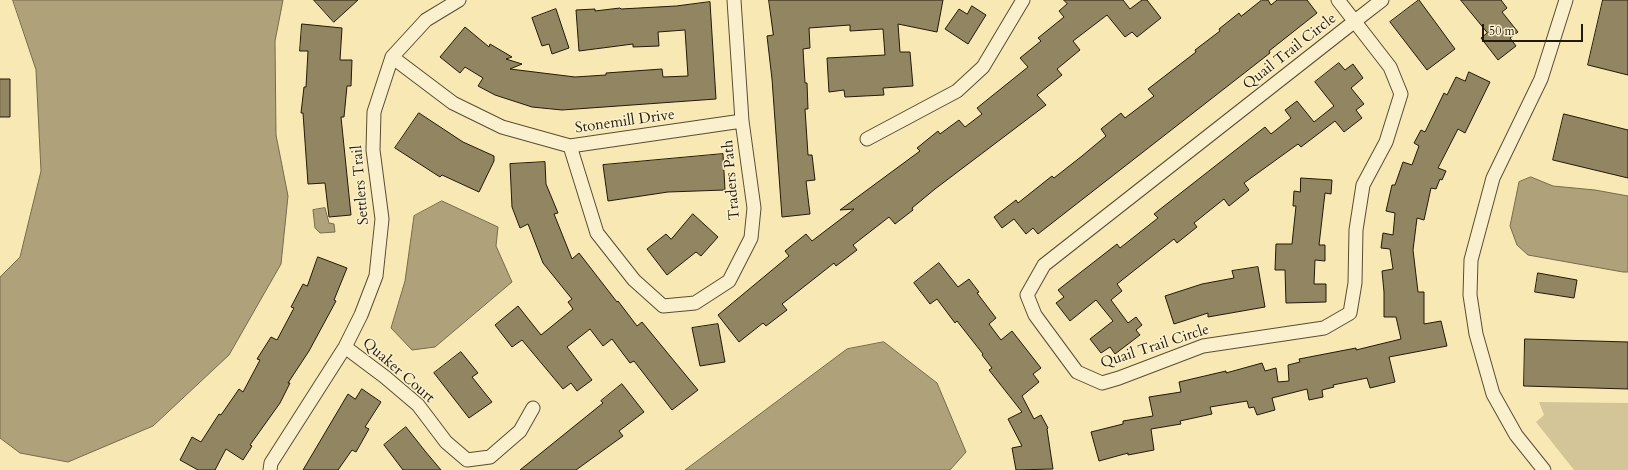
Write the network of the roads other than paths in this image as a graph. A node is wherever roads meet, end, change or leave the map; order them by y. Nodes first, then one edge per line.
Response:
1 (459, 0) edge
2 (734, 0) edge
3 (1338, 0) edge
4 (1382, 0) edge
5 (1566, 0) edge
6 (1018, 1) edge
7 (1355, 21) junction
8 (392, 57) junction
9 (742, 121) junction
10 (867, 139) dead end
11 (570, 146) junction
12 (345, 347) junction
13 (533, 408) dead end
14 (270, 470) edge
15 (1544, 470) edge

1 - 8 street, Settlers Trail
2 - 9 street, Traders Path
3 - 7 street, Quail Trail Circle
4 - 7 street
5 - 15 street
6 - 10 street
7 - 7 street, Quail Trail Circle
8 - 11 street, Stonemill Drive
8 - 12 street, Settlers Trail
9 - 11 street, Stonemill Drive
9 - 11 street, Traders Path
12 - 13 street, Quaker Court
12 - 14 street, Settlers Trail

